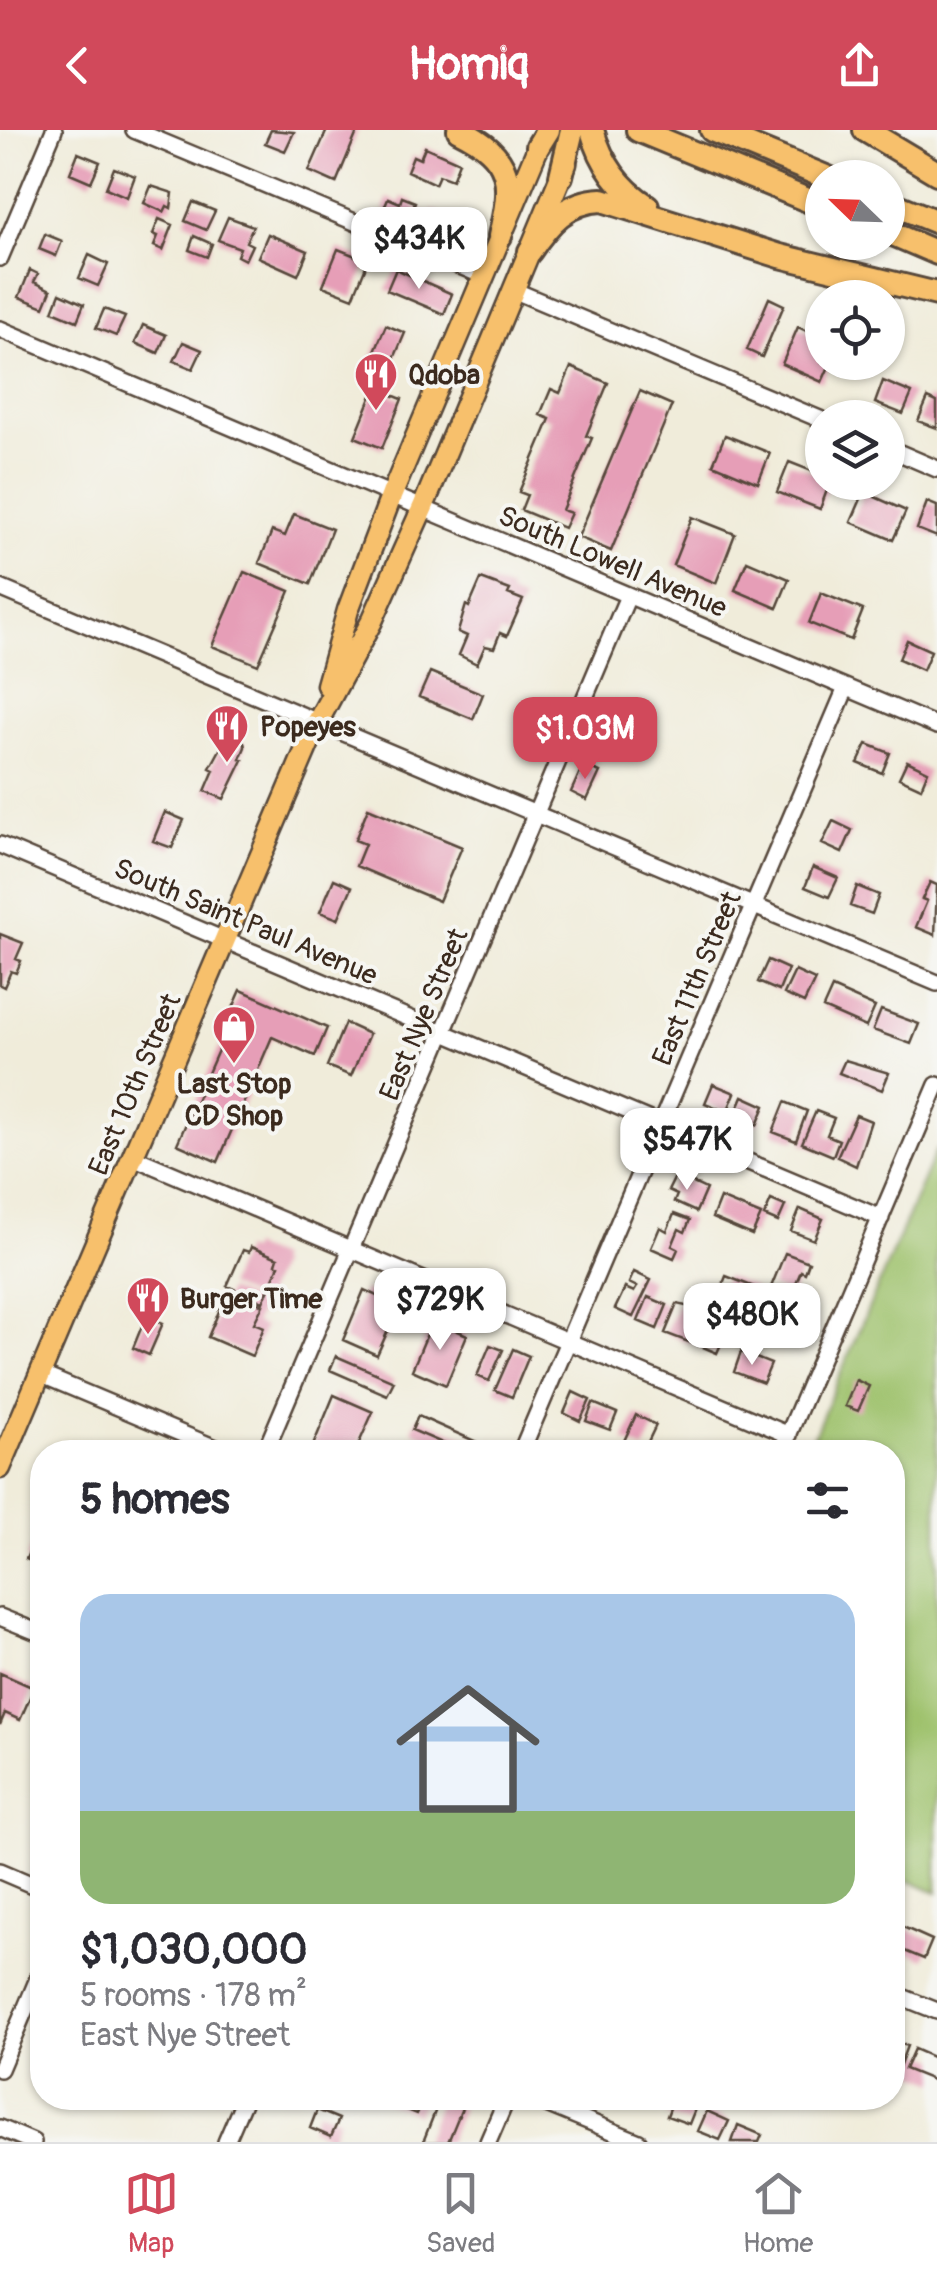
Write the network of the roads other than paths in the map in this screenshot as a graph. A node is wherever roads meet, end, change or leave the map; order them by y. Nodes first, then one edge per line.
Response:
1 (54, 130) edge
2 (134, 130) edge
3 (460, 130) edge
4 (572, 130) edge
5 (580, 130) edge
6 (592, 130) edge
7 (638, 130) edge
8 (712, 130) edge
9 (864, 130) edge
10 (544, 135) edge
11 (805, 168) edge
12 (937, 173) edge
13 (561, 176) junction
14 (805, 199) edge
15 (905, 209) edge
16 (668, 218) junction
17 (937, 222) edge
18 (500, 236) junction
19 (905, 239) edge
20 (530, 251) junction
21 (937, 253) edge
22 (0, 258) edge
23 (484, 276) junction
24 (513, 290) junction
25 (937, 294) edge
26 (0, 330) edge
27 (805, 413) edge
28 (905, 455) edge
29 (937, 468) edge
30 (392, 494) junction
31 (423, 508) junction
32 (0, 588) edge
33 (628, 596) junction
34 (846, 688) junction
35 (318, 721) junction
36 (937, 726) edge
37 (535, 814) junction
38 (0, 845) edge
39 (752, 907) junction
40 (225, 940) junction
41 (937, 983) edge
42 (443, 1030) junction
43 (937, 1085) edge
44 (662, 1124) junction
45 (133, 1157) junction
46 (881, 1218) junction
47 (352, 1250) junction
48 (569, 1342) junction
49 (40, 1374) junction
50 (789, 1436) junction
51 (197, 1440) edge
52 (270, 1440) edge
53 (526, 1440) edge
54 (787, 1440) edge
55 (0, 1468) edge
56 (0, 1617) edge
57 (30, 1629) edge
58 (0, 1871) edge
59 (30, 1884) edge
60 (905, 1997) edge
61 (30, 1998) edge
62 (937, 2011) edge
63 (0, 2069) edge
64 (239, 2110) edge
65 (502, 2110) edge
66 (561, 2110) edge
67 (0, 2128) edge
68 (33, 2142) edge
69 (226, 2142) edge
70 (488, 2142) edge
71 (639, 2142) edge

1 - 22 street
2 - 23 street
3 - 18 highway
4 - 13 highway
5 - 13 main road, East 10th Street
6 - 16 highway
7 - 14 highway
8 - 11 highway
9 - 12 highway
10 - 18 main road, East 10th Street
13 - 20 main road, East 10th Street
15 - 17 highway
16 - 20 highway
16 - 25 highway
18 - 23 main road, East 10th Street
19 - 21 highway
20 - 24 main road, East 10th Street
23 - 30 main road, East 10th Street
24 - 27 street
24 - 31 main road, East 10th Street
26 - 30 street, South Lowell Avenue
28 - 29 street
30 - 31 street, South Lowell Avenue
30 - 35 main road, East 10th Street
31 - 33 street, South Lowell Avenue
31 - 35 main road, East 10th Street
32 - 35 street
33 - 34 street, South Lowell Avenue
33 - 37 street, East Nye Street
34 - 36 street, South Lowell Avenue
34 - 39 street, East 11th Street
35 - 37 street
35 - 40 main road, East 10th Street
37 - 39 street
37 - 42 street, East Nye Street
38 - 40 street, South Saint Paul Avenue
39 - 41 street
39 - 44 street, East 11th Street
40 - 42 street, South Saint Paul Avenue
40 - 45 main road, East 10th Street
42 - 44 street, South Saint Paul Avenue
42 - 47 street, East Nye Street
43 - 46 street
44 - 46 street, South Saint Paul Avenue
44 - 48 street, East 11th Street
45 - 47 street
45 - 49 main road, East 10th Street
46 - 50 street
47 - 48 street
47 - 52 street, East Nye Street
48 - 50 street
48 - 53 street, East 11th Street
49 - 51 street
49 - 55 main road, East 10th Street
50 - 54 street
56 - 57 street
58 - 59 street
60 - 62 street
61 - 63 street
64 - 69 street
65 - 70 street
66 - 71 street
67 - 68 street

